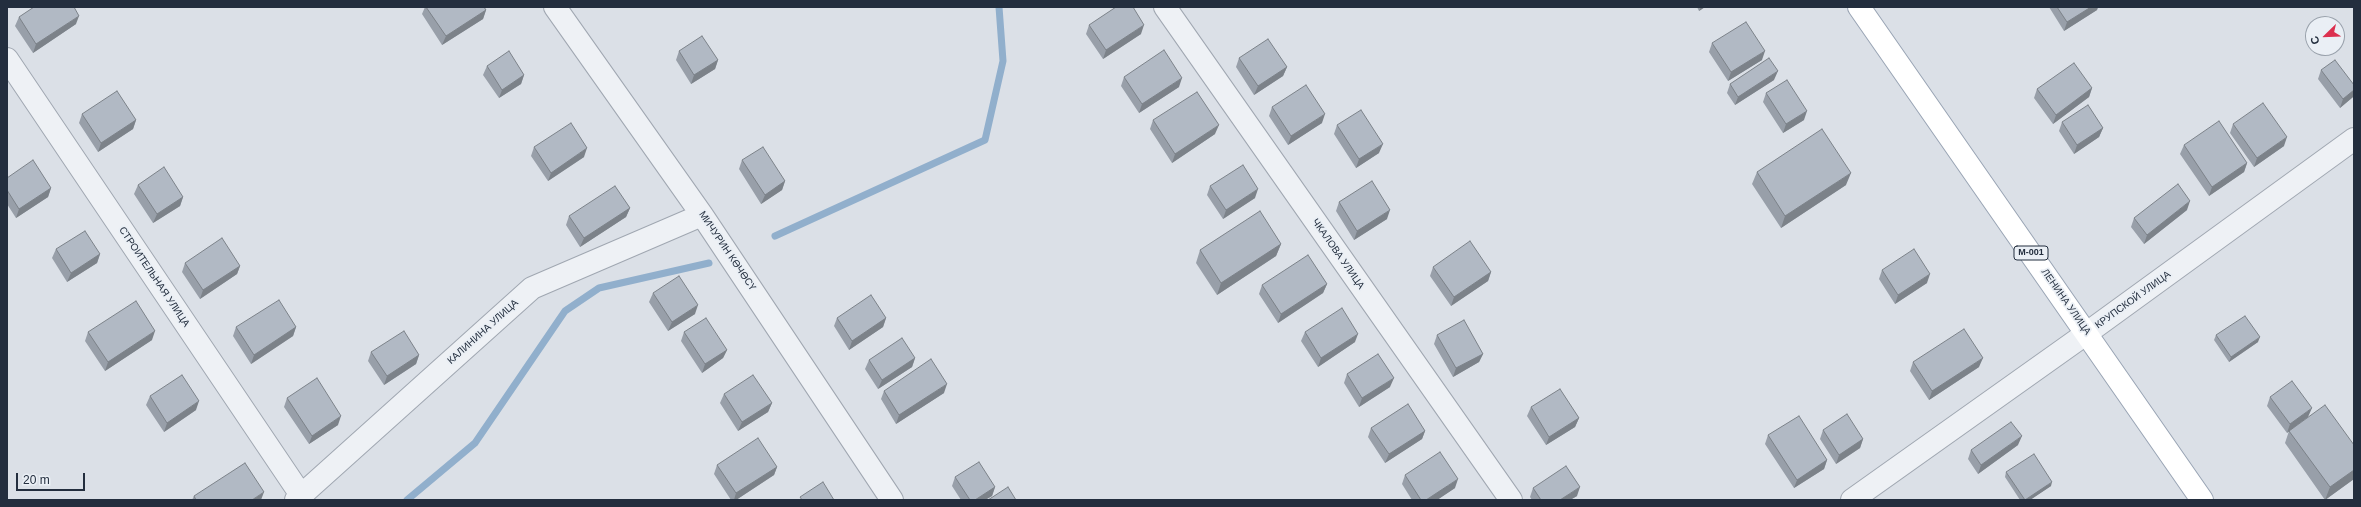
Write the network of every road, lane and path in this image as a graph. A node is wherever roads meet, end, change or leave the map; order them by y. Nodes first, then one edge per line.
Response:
1 (555, 7) edge
2 (1165, 7) edge
3 (1859, 7) edge
4 (7, 59) edge
5 (2354, 139) edge
6 (702, 215) junction
7 (2087, 333) junction
8 (298, 498) edge
9 (892, 500) edge
10 (1511, 500) edge
11 (1852, 500) edge
12 (2202, 500) edge

1 - 6 street, МИЧУРИН КӨЧӨСҮ
2 - 10 street, ЧКАЛОВА УЛИЦА
3 - 7 main road, ЛЕНИНА УЛИЦА / М-001
4 - 8 street, СТРОИТЕЛЬНАЯ УЛИЦА
5 - 7 street, КРУПСКОЙ УЛИЦА
6 - 8 street, КАЛИНИНА УЛИЦА
6 - 9 street, МИЧУРИН КӨЧӨСҮ
7 - 11 street, КРУПСКОЙ УЛИЦА
7 - 12 main road, ЛЕНИНА УЛИЦА / М-001

